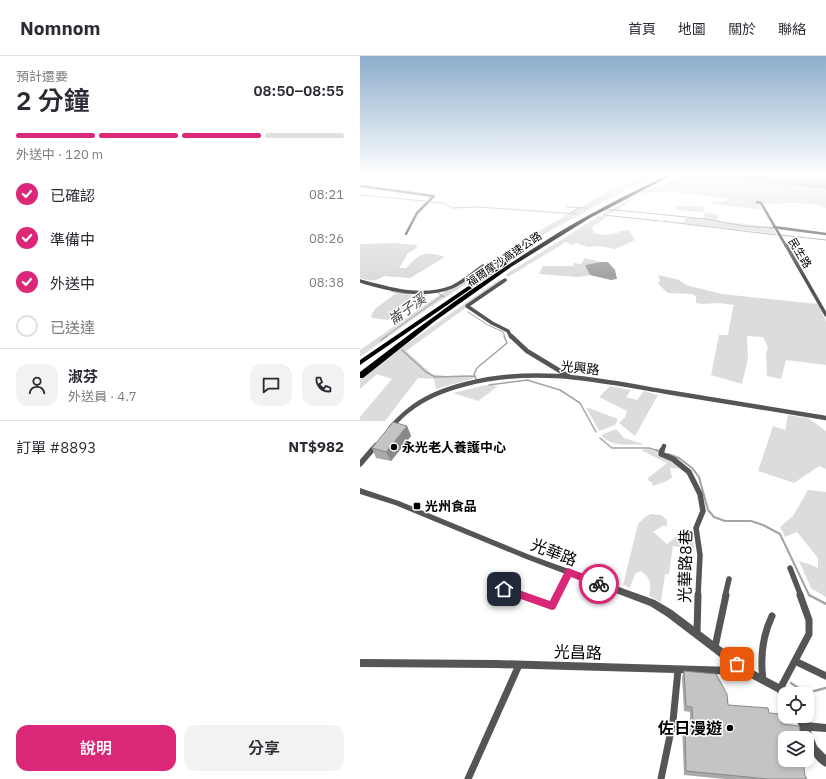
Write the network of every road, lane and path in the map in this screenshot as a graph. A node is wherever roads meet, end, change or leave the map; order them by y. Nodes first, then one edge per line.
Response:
1 (421, 209) edge
2 (600, 209) edge
3 (603, 209) edge
4 (764, 209) edge
5 (774, 227) junction
6 (406, 234) dead end
7 (826, 234) edge
8 (483, 266) dead end
9 (505, 280) dead end
10 (360, 281) edge
11 (826, 315) edge
12 (360, 363) edge
13 (360, 376) edge
14 (570, 377) junction
15 (826, 418) edge
16 (387, 431) edge
17 (378, 442) edge
18 (664, 446) dead end
19 (360, 464) edge
20 (360, 491) edge
21 (790, 568) dead end
22 (568, 572) junction
23 (729, 579) dead end
24 (504, 589) dead end
25 (772, 616) dead end
26 (697, 633) junction
27 (715, 647) junction
28 (795, 661) junction
29 (360, 662) edge
30 (519, 665) junction
31 (678, 670) junction
32 (746, 671) junction
33 (826, 676) edge
34 (763, 680) junction
35 (781, 687) edge
36 (778, 688) edge
37 (802, 723) edge
38 (804, 726) junction
39 (826, 728) edge
40 (803, 731) edge
41 (826, 762) edge
42 (468, 779) edge
43 (661, 779) edge

1 - 6 street
2 - 12 highway, 福爾摩沙高速公路
3 - 13 highway, 福爾摩沙高速公路
4 - 5 street, 民生路
5 - 7 street
5 - 11 street, 民生路
8 - 10 street
9 - 14 street
14 - 15 street, 光興路
14 - 16 street, 光興路
17 - 19 street
18 - 26 street, 光華路8巷
20 - 22 street, 光華路
21 - 28 street
22 - 24 street
22 - 26 street, 光華路
23 - 27 street
25 - 34 street
26 - 27 street, 光華路
27 - 32 street, 光華路
28 - 33 street
28 - 35 street
29 - 30 street, 光昌路
30 - 31 street, 光昌路
30 - 42 street
31 - 32 street, 光昌路
31 - 43 street
32 - 34 street, 光昌路
34 - 36 street, 光昌路
37 - 38 street
38 - 39 street
38 - 40 street
38 - 41 street

